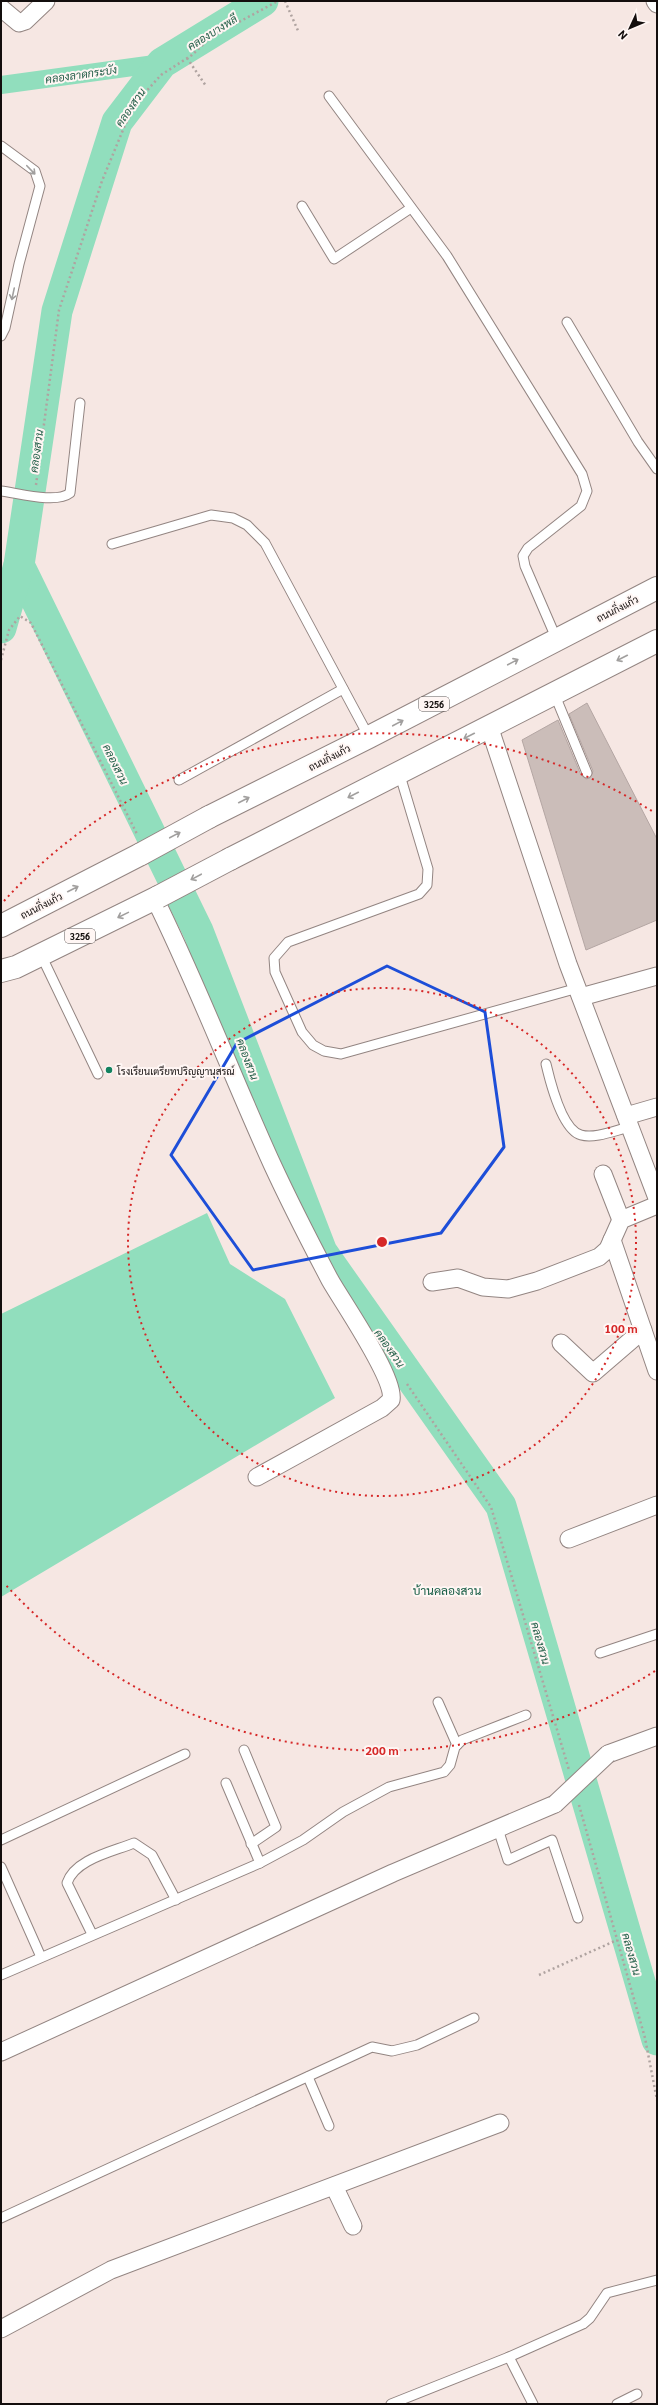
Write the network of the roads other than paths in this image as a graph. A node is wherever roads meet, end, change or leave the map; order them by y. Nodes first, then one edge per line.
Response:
1 (46, 1) edge
2 (655, 1) edge
3 (657, 4) edge
4 (1, 8) edge
5 (329, 96) dead end
6 (1, 146) edge
7 (302, 206) dead end
8 (412, 208) junction
9 (567, 322) dead end
10 (1, 336) edge
11 (80, 403) dead end
12 (657, 469) edge
13 (1, 491) edge
14 (112, 544) dead end
15 (657, 588) edge
16 (557, 640) junction
17 (657, 641) edge
18 (343, 689) junction
19 (554, 693) junction
20 (489, 726) junction
21 (369, 737) junction
22 (399, 771) junction
23 (588, 773) dead end
24 (179, 780) dead end
25 (157, 898) junction
26 (1, 926) edge
27 (41, 955) junction
28 (6, 973) edge
29 (657, 976) edge
30 (579, 993) junction
31 (546, 1064) dead end
32 (98, 1074) dead end
33 (657, 1107) edge
34 (628, 1121) junction
35 (603, 1174) dead end
36 (657, 1198) edge
37 (657, 1205) edge
38 (621, 1220) junction
39 (612, 1240) junction
40 (432, 1282) dead end
41 (643, 1330) junction
42 (561, 1343) dead end
43 (657, 1371) edge
44 (257, 1477) dead end
45 (657, 1505) edge
46 (569, 1539) dead end
47 (657, 1634) edge
48 (600, 1653) dead end
49 (438, 1702) dead end
50 (526, 1715) dead end
51 (657, 1736) edge
52 (457, 1745) junction
53 (244, 1750) dead end
54 (185, 1754) dead end
55 (226, 1783) dead end
56 (498, 1829) junction
57 (1, 1840) edge
58 (251, 1844) junction
59 (260, 1863) junction
60 (1, 1867) edge
61 (176, 1900) junction
62 (578, 1918) dead end
63 (92, 1934) junction
64 (41, 1957) junction
65 (1, 1975) edge
66 (474, 2018) dead end
67 (1, 2052) edge
68 (308, 2077) junction
69 (500, 2123) dead end
70 (329, 2126) dead end
71 (334, 2186) junction
72 (1, 2218) edge
73 (353, 2226) dead end
74 (657, 2280) edge
75 (1, 2329) edge
76 (509, 2358) junction
77 (637, 2394) dead end
78 (391, 2404) edge
79 (532, 2404) edge
80 (617, 2404) edge

1 - 4 street
2 - 3 street
5 - 8 lane
6 -> 10 lane
7 - 8 lane
8 - 16 lane
9 - 12 lane
11 - 13 lane
14 - 18 lane
15 - 16 main road, ถนนกิ่งแก้ว / 3256
21 -> 16 main road, ถนนกิ่งแก้ว / 3256
17 -> 19 main road, 3256
18 - 21 lane
18 - 24 lane
19 - 20 main road, 3256
19 - 23 lane
20 -> 22 main road, 3256
20 - 30 street
26 -> 21 main road, ถนนกิ่งแก้ว / 3256, bridge
22 -> 25 main road, 3256, bridge
22 - 30 lane
25 -> 27 main road, 3256
25 - 44 street
27 - 28 main road, 3256
27 - 32 lane
29 - 30 street
30 - 34 street
31 - 34 lane
33 - 34 street
34 - 36 street
35 - 38 street
37 - 38 street
38 - 39 street
39 - 40 street
39 - 41 street
41 - 42 street
41 - 43 street
45 - 46 street
47 - 48 lane
49 - 52 lane
50 - 52 lane
51 - 56 street, bridge
52 - 59 lane
53 - 58 lane
54 - 57 lane
55 - 58 lane
56 - 62 lane
56 - 67 street
58 - 59 lane
59 - 61 lane
60 - 64 lane
61 - 63 lane
61 - 63 lane
63 - 64 lane
64 - 65 lane
66 - 68 lane
68 - 70 lane
68 - 72 lane
69 - 71 street
71 - 73 street
71 - 75 street
74 - 76 lane
76 - 78 lane
76 - 79 lane
77 - 80 lane

